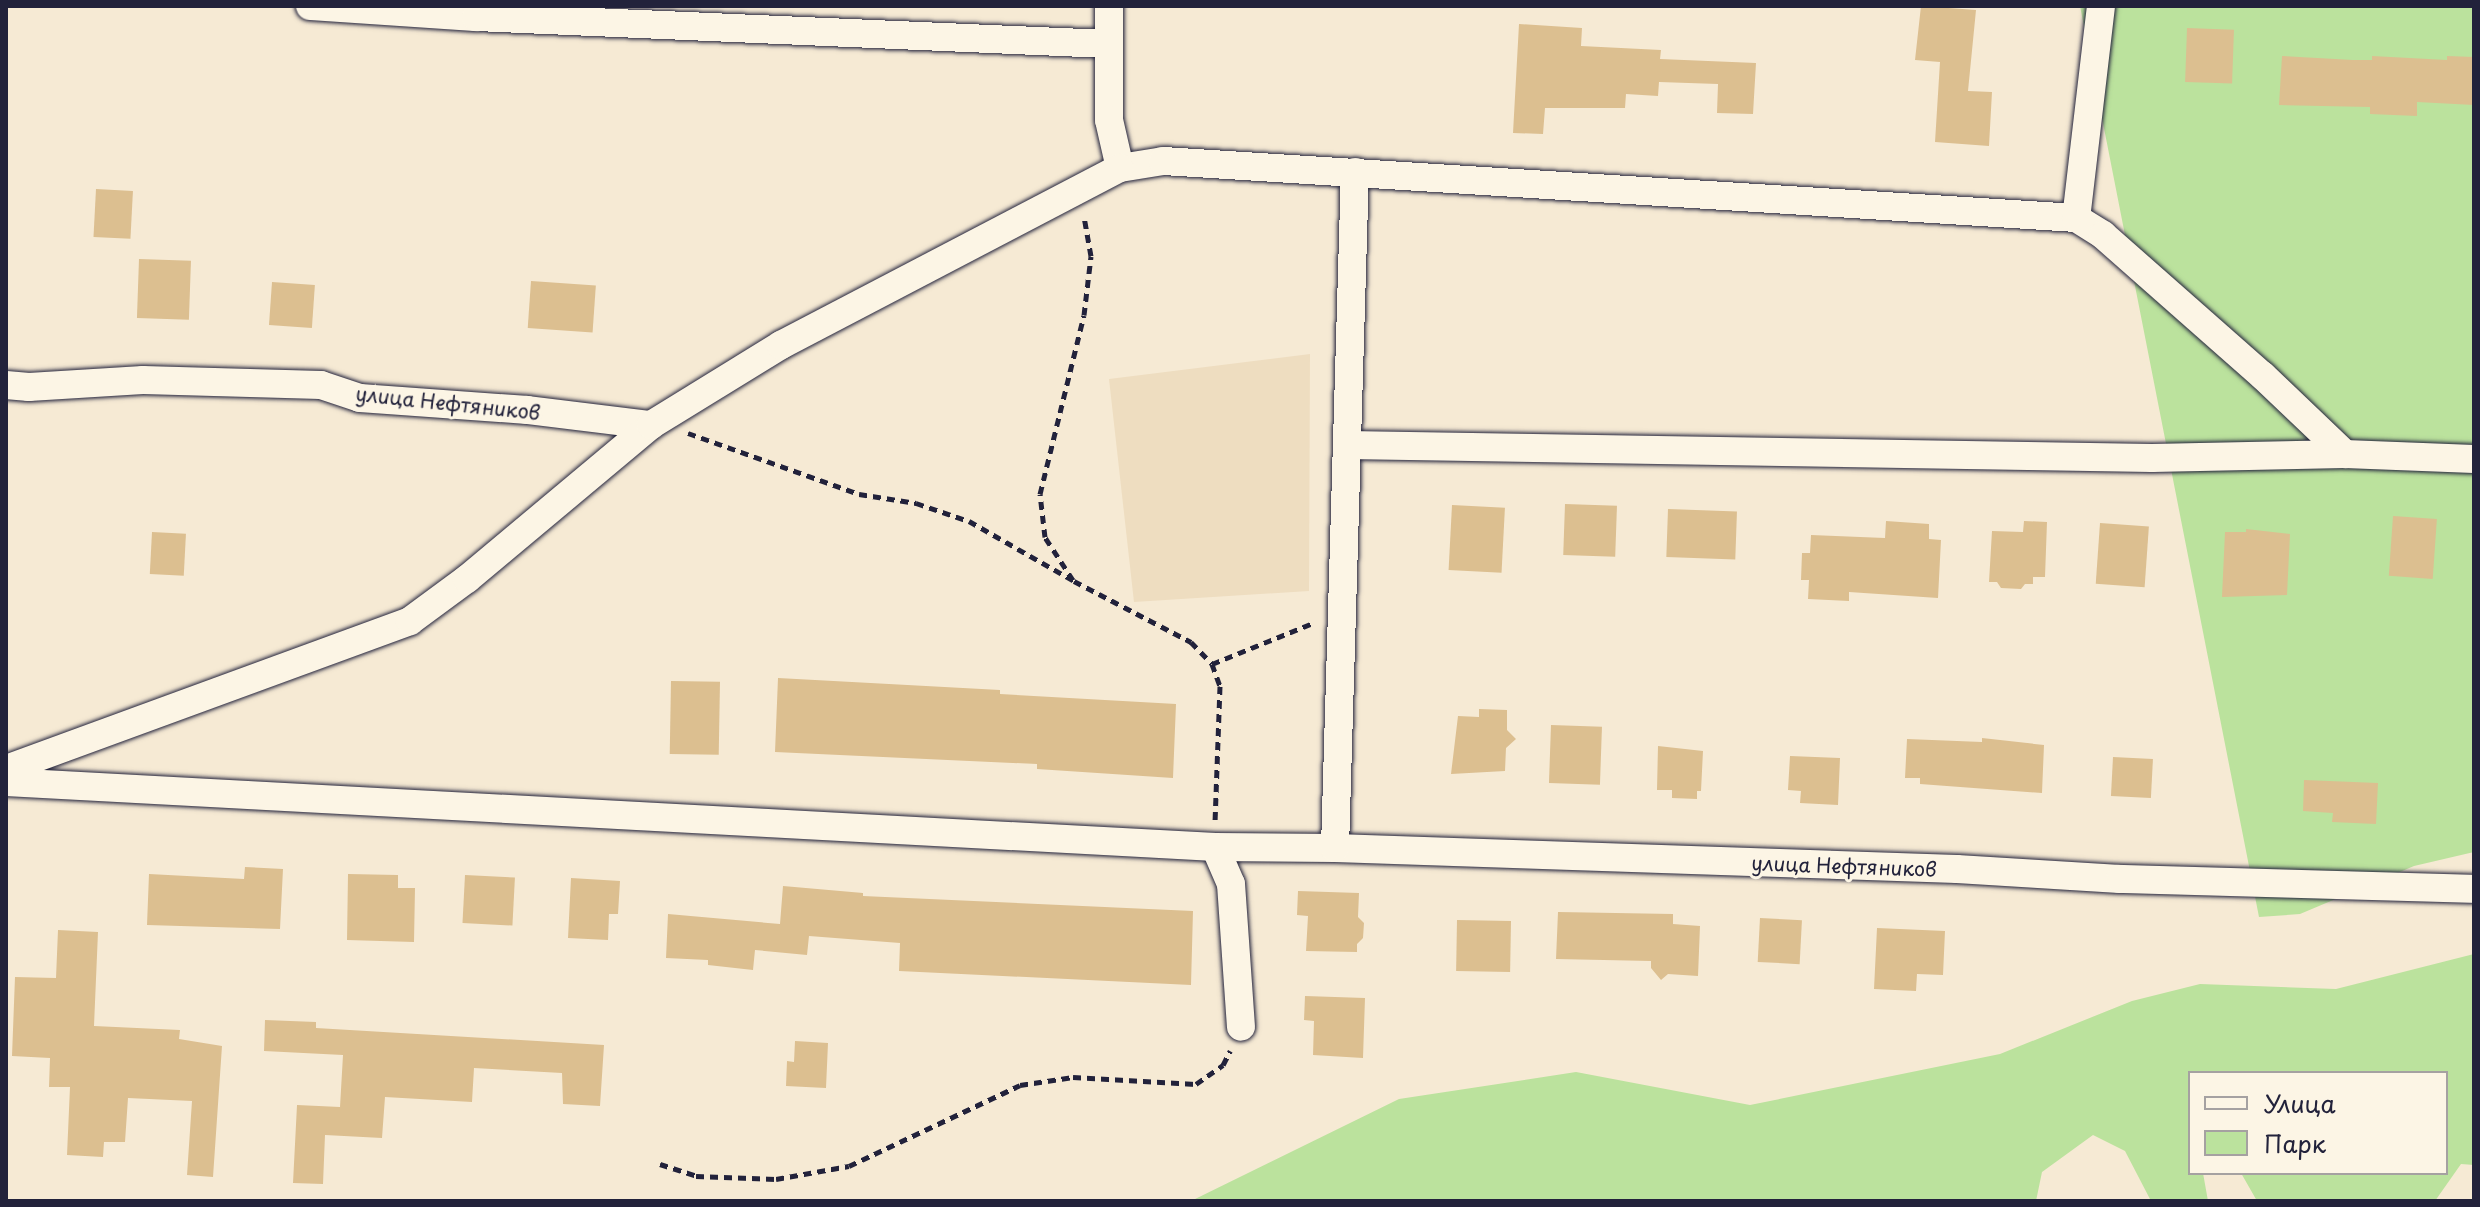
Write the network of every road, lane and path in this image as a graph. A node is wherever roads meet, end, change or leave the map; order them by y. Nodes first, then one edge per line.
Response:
1 (310, 6) edge
2 (1109, 6) edge
3 (2101, 6) edge
4 (1108, 44) junction
5 (1120, 168) junction
6 (1355, 172) junction
7 (1079, 188) junction
8 (2076, 218) junction
9 (6, 385) edge
10 (651, 425) junction
11 (1347, 445) junction
12 (2345, 454) junction
13 (2474, 459) edge
14 (1074, 581) junction
15 (1343, 596) junction
16 (1212, 664) junction
17 (6, 769) edge
18 (6, 782) edge
19 (1215, 847) junction
20 (1335, 848) junction
21 (2474, 889) edge
22 (1241, 1027) joint
23 (660, 1164) dead end

1 - 4 street
2 - 4 street
3 - 8 street
4 - 5 street
5 - 6 street
5 - 7 street
6 - 8 street
6 - 11 street
7 - 10 street
7 - 14 path
8 - 12 street
9 - 10 street, улица Нефтяников
10 - 14 path
10 - 17 street
11 - 12 street
11 - 15 street
12 - 13 street
14 - 16 path
15 - 16 path
15 - 20 street
16 - 19 path
18 - 19 street, улица Нефтяников
19 - 20 street, улица Нефтяников
19 - 22 street
20 - 21 street, улица Нефтяников
22 - 23 path

